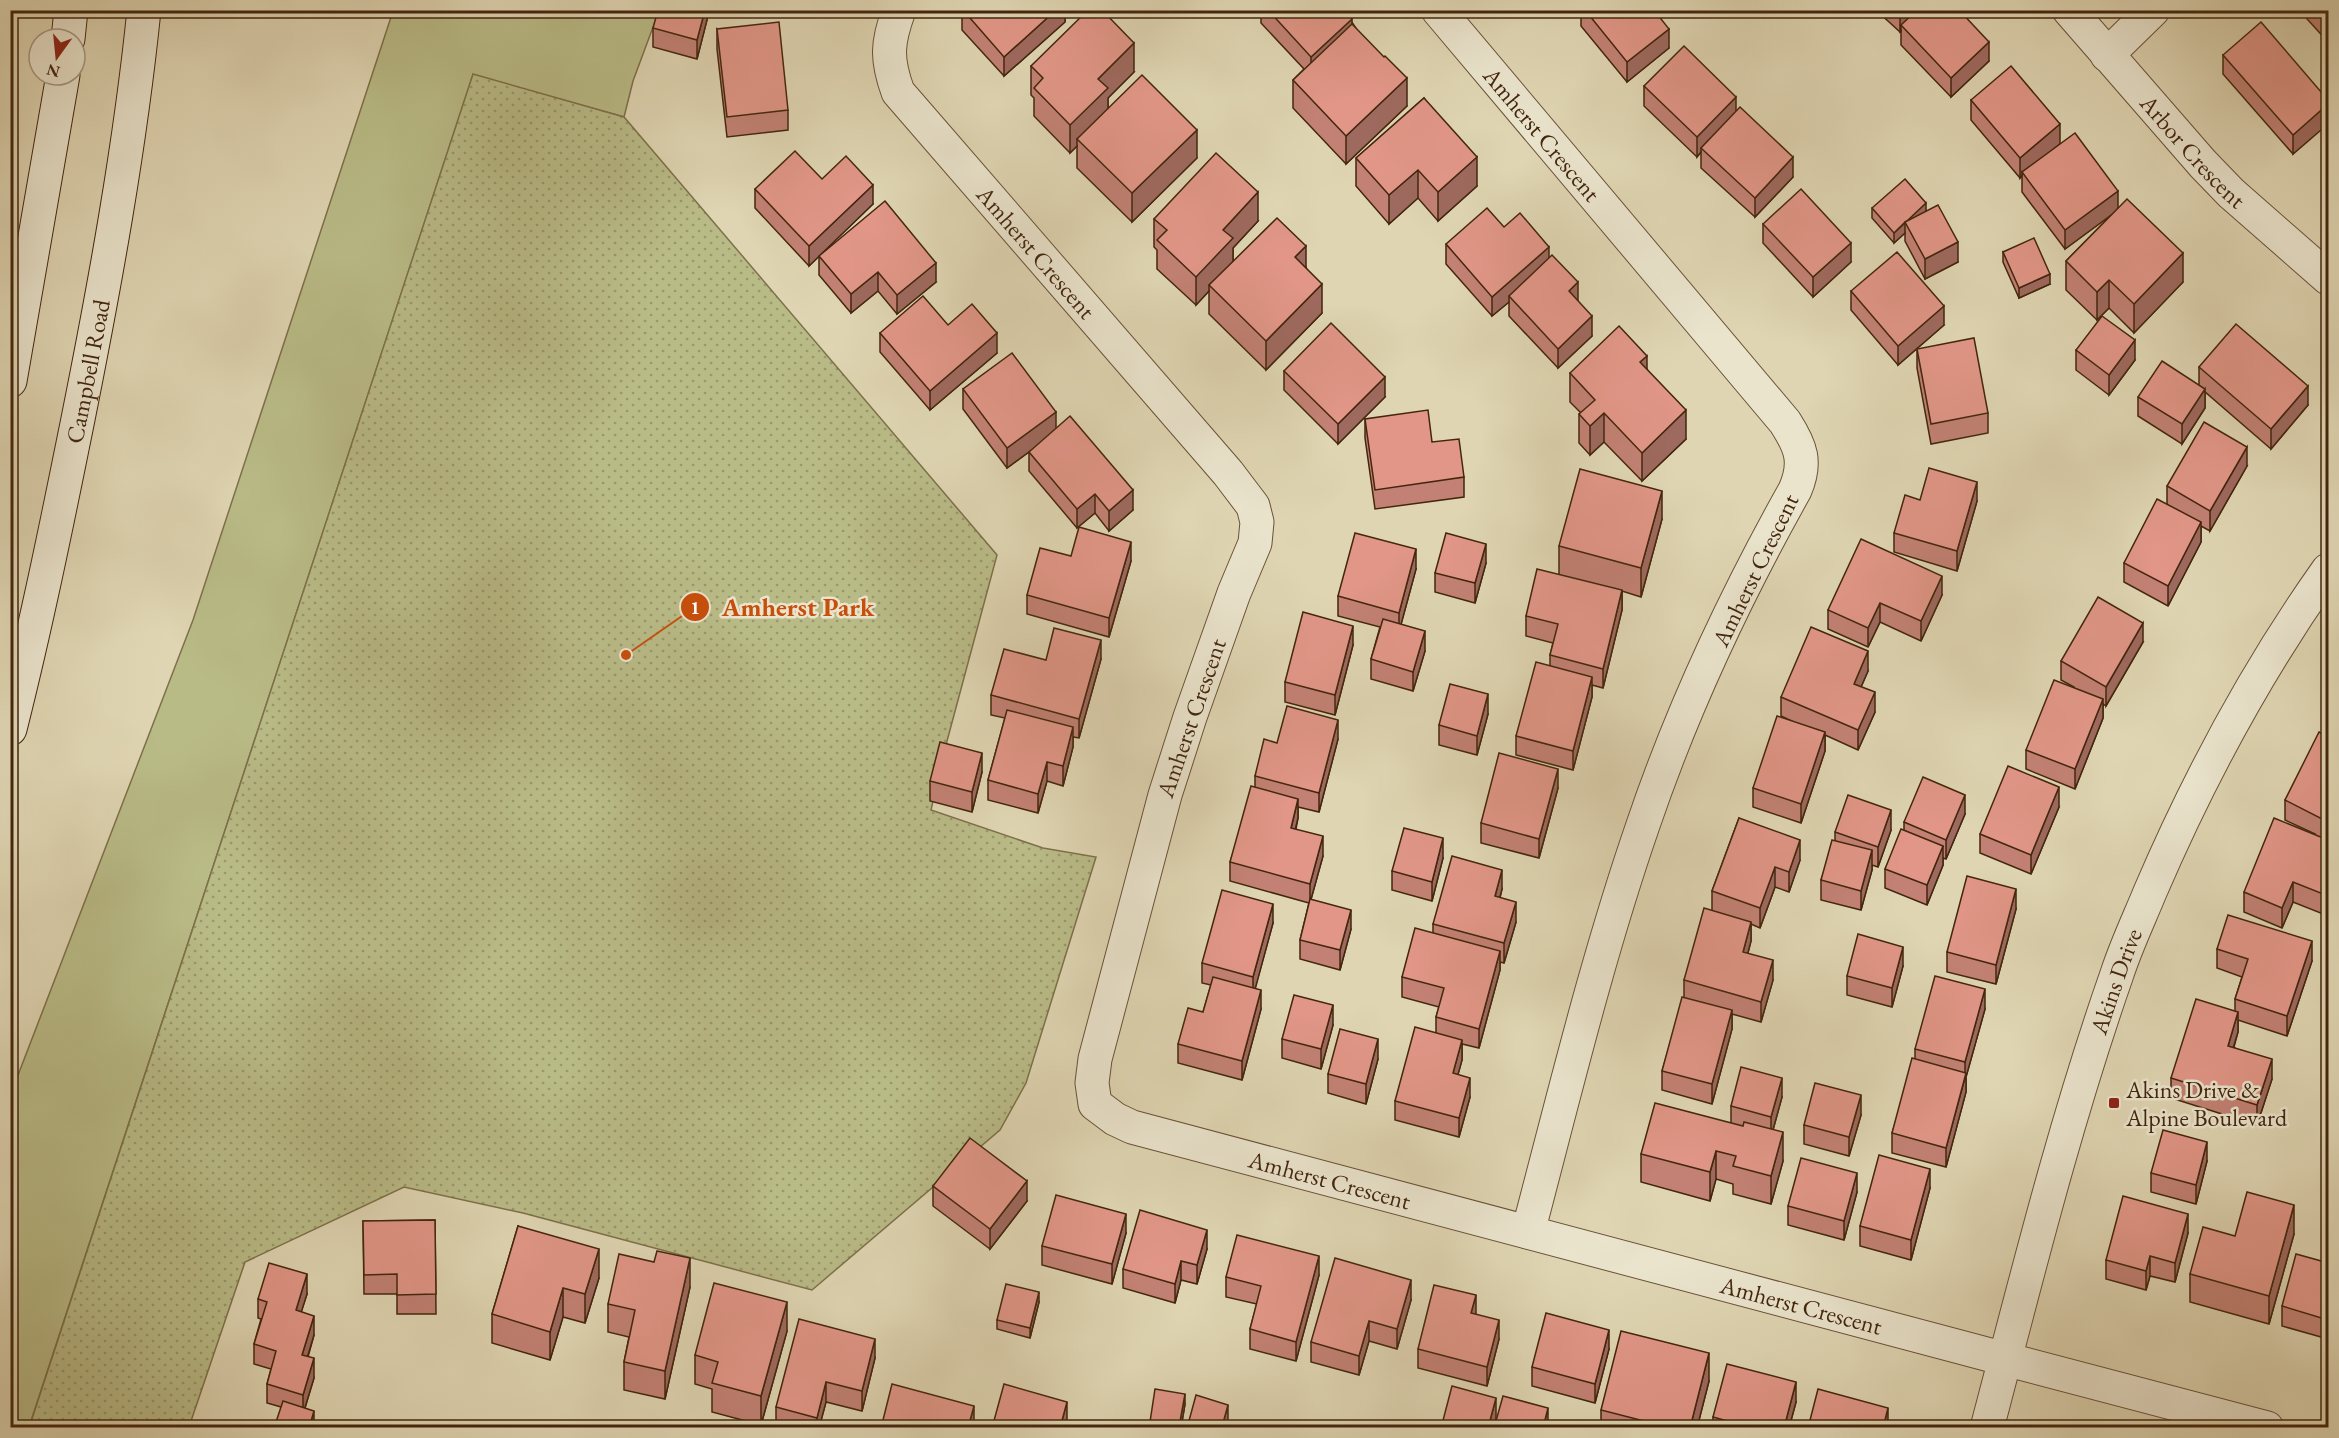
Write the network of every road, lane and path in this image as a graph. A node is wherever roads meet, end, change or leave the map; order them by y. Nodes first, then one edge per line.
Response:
1 (71, 10) edge
2 (144, 10) edge
3 (899, 10) edge
4 (1438, 10) edge
5 (2069, 10) edge
6 (2153, 10) edge
7 (69, 27) edge
8 (2107, 55) junction
9 (61, 87) edge
10 (2328, 278) edge
11 (10, 381) edge
12 (2328, 570) edge
13 (10, 729) edge
14 (1528, 1232) junction
15 (2005, 1359) junction
16 (1988, 1428) edge
17 (2267, 1428) edge

1 - 7 street
2 - 13 street, Campbell Road
3 - 14 street, Amherst Crescent
4 - 14 street, Amherst Crescent
5 - 8 street, Arbor Crescent
6 - 8 street
8 - 10 street, Arbor Crescent
9 - 11 street
12 - 15 street, Akins Drive
14 - 15 street, Amherst Crescent
15 - 16 street, Akins Drive
15 - 17 street, Amherst Crescent

